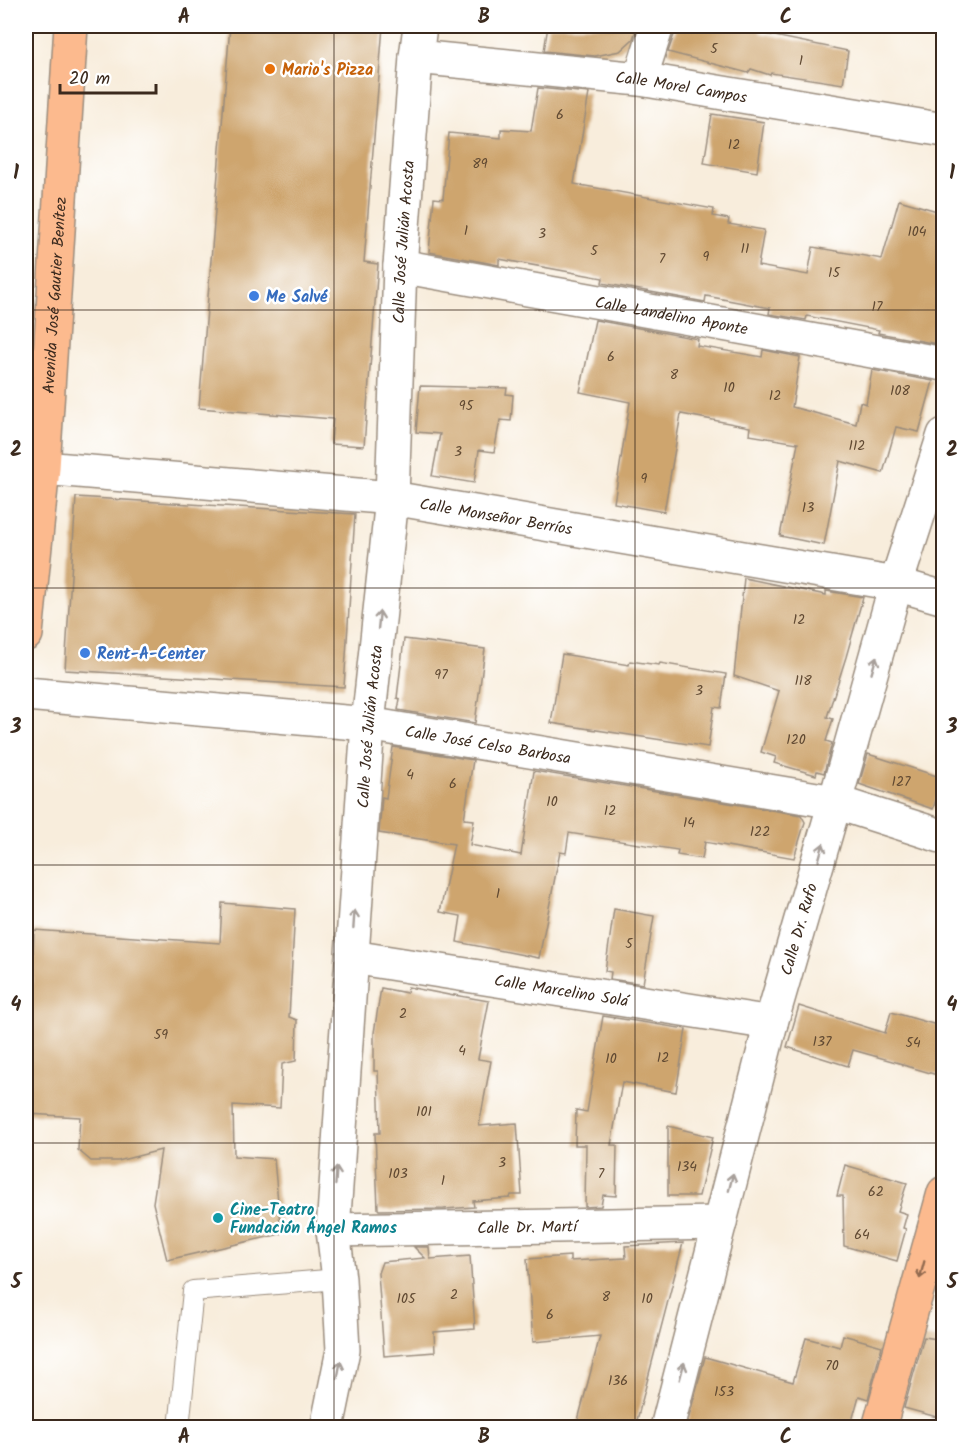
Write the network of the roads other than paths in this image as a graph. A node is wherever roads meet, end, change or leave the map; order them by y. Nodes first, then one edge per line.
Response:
1 (71, 26) edge
2 (657, 26) edge
3 (418, 41) edge
4 (640, 79) junction
5 (944, 130) edge
6 (400, 266) junction
7 (944, 364) edge
8 (944, 435) edge
9 (43, 468) junction
10 (392, 498) junction
11 (896, 584) junction
12 (944, 598) edge
13 (26, 634) edge
14 (26, 694) edge
15 (368, 724) junction
16 (835, 802) junction
17 (944, 837) edge
18 (352, 957) junction
19 (771, 1023) junction
20 (944, 1193) edge
21 (720, 1224) junction
22 (333, 1230) junction
23 (339, 1279) junction
24 (179, 1428) edge
25 (327, 1428) edge
26 (667, 1428) edge
27 (879, 1428) edge

1 - 9 main road, Avenida José Gautier Benítez
2 - 4 street
3 - 4 street, Calle Morel Campos
3 - 6 street, Calle José Julián Acosta
4 - 5 street, Calle Morel Campos
6 - 7 street, Calle Landelino Aponte
6 - 10 street, Calle José Julián Acosta
8 - 11 street, Calle Dr. Rufo
9 - 10 street, Calle Monseñor Berríos
9 - 13 main road, Avenida José Gautier Benítez
10 - 11 street, Calle Monseñor Berríos
15 -> 10 street, Calle José Julián Acosta
11 - 12 street, Calle Monseñor Berríos
16 -> 11 street, Calle Dr. Rufo
14 - 15 street, Calle José Celso Barbosa
15 - 16 street, Calle José Celso Barbosa
18 -> 15 street, Calle José Julián Acosta
16 - 17 street, Calle José Celso Barbosa
19 -> 16 street, Calle Dr. Rufo
18 - 19 street, Calle Marcelino Solá
22 -> 18 street, Calle José Julián Acosta
21 -> 19 street, Calle Dr. Rufo
20 -> 27 main road
21 - 22 street, Calle Dr. Martí
26 -> 21 street, Calle Dr. Rufo
22 - 23 street, Calle José Julián Acosta
23 - 24 lane
25 -> 23 street, Calle José Julián Acosta

